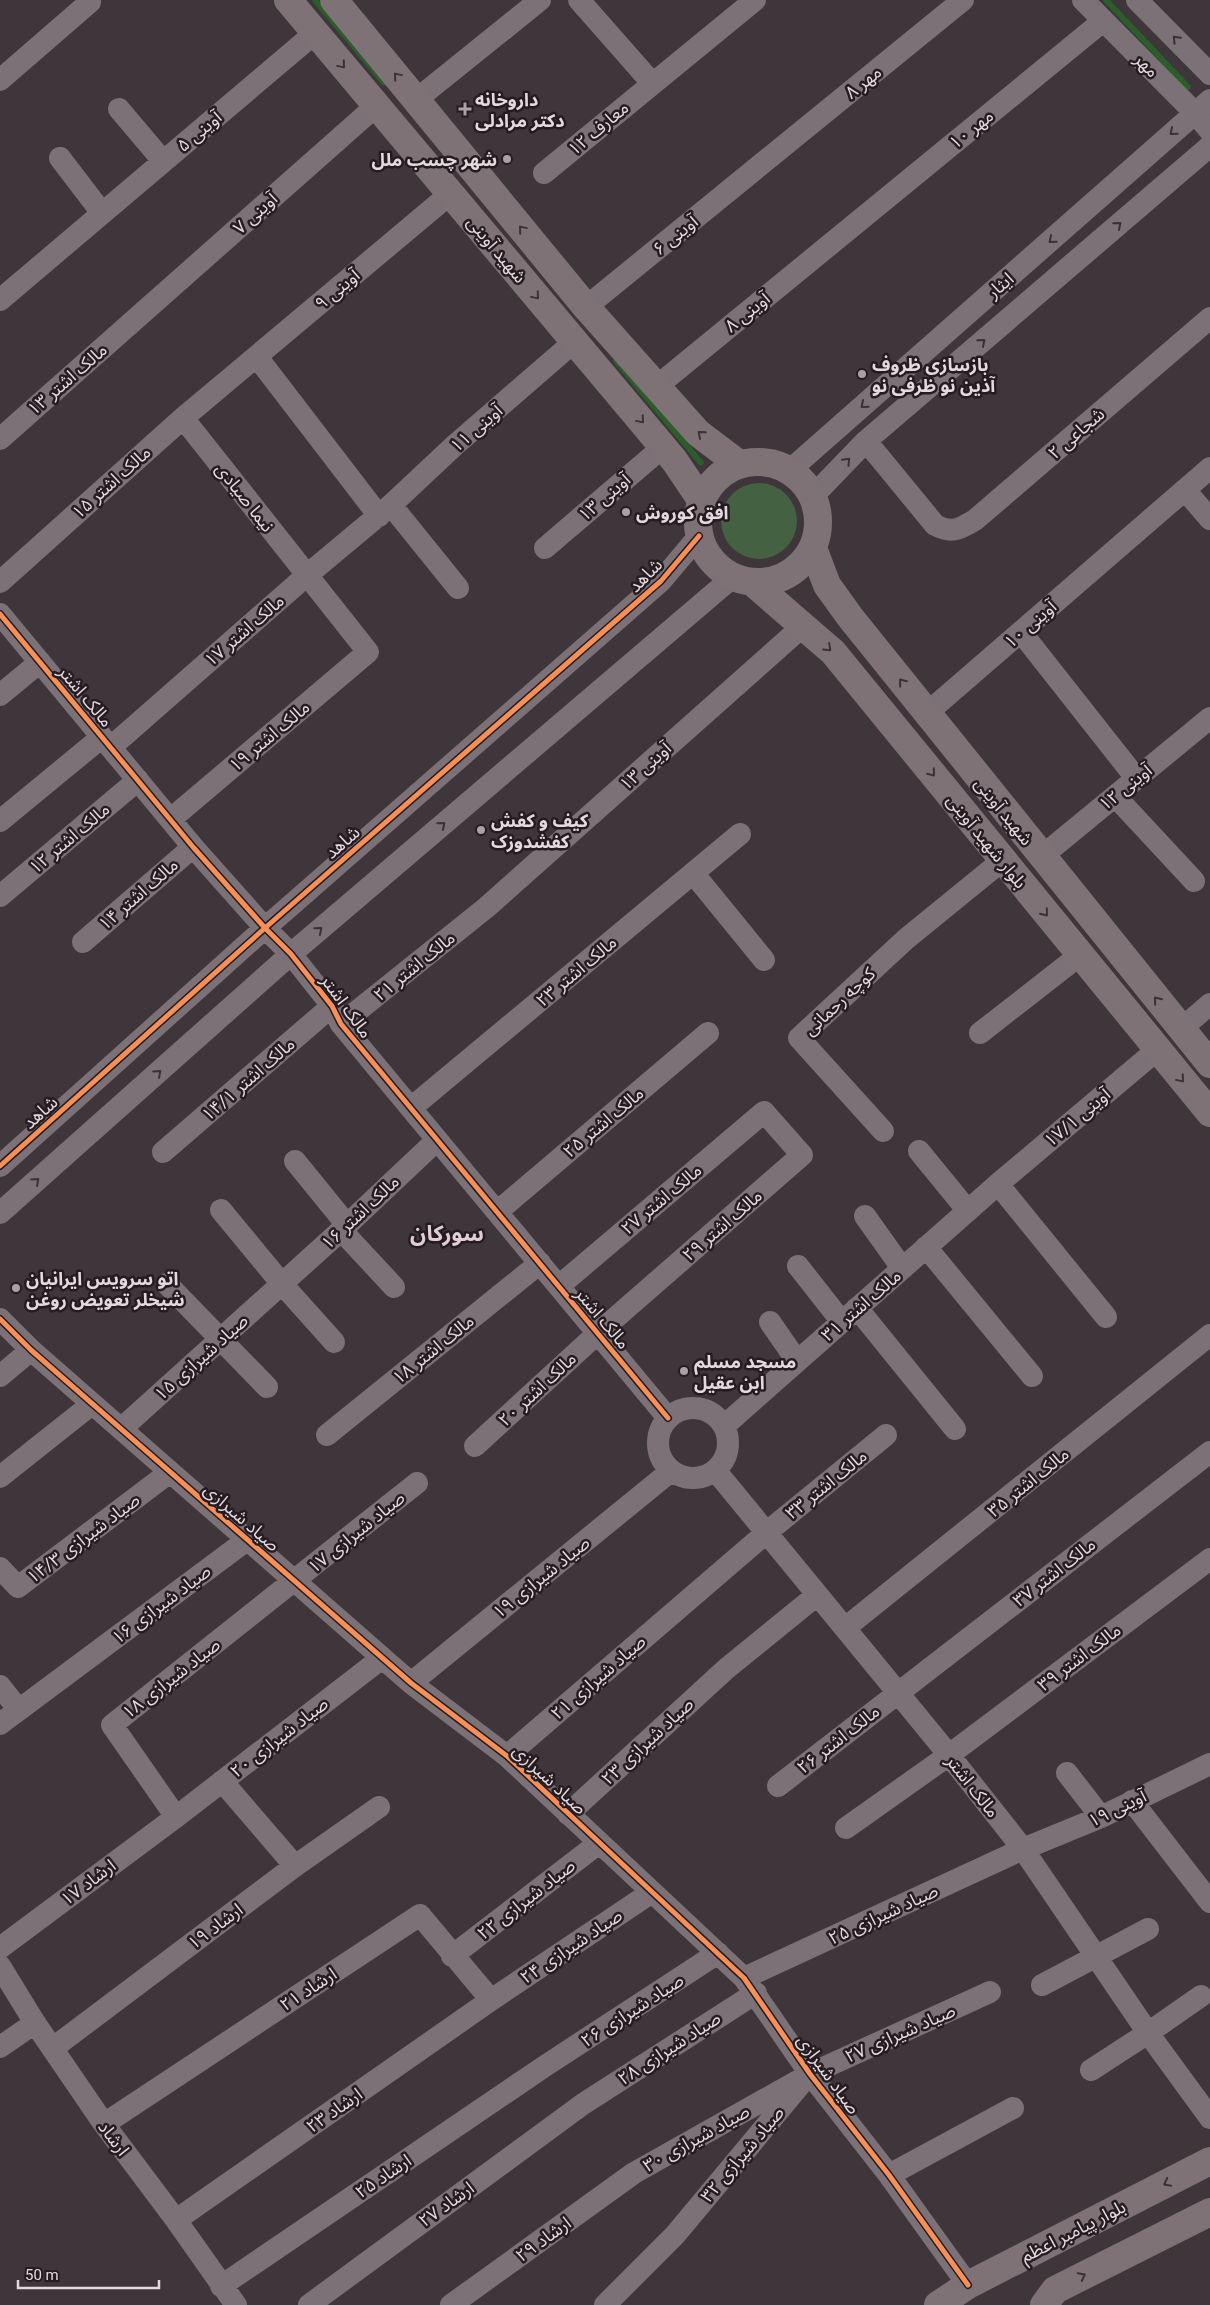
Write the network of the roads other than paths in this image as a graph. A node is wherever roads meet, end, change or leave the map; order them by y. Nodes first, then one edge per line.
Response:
1 (288, 0) edge
2 (334, 0) edge
3 (540, 0) edge
4 (579, 0) edge
5 (756, 0) edge
6 (963, 0) edge
7 (1083, 0) edge
8 (1138, 0) edge
9 (90, 2) dead end
10 (1103, 21) junction
11 (315, 33) junction
12 (1210, 74) edge
13 (0, 80) edge
14 (652, 83) junction
15 (417, 99) junction
16 (376, 106) junction
17 (1203, 107) edge
18 (119, 109) dead end
19 (1210, 131) edge
20 (1210, 146) edge
21 (60, 158) dead end
22 (163, 162) junction
23 (763, 163) joint
24 (544, 173) dead end
25 (450, 194) junction
26 (102, 213) junction
27 (838, 237) joint
28 (0, 300) edge
29 (586, 307) junction
30 (1210, 318) edge
31 (134, 320) joint
32 (574, 342) junction
33 (257, 357) junction
34 (224, 385) joint
35 (656, 386) junction
36 (183, 418) junction
37 (0, 439) edge
38 (866, 441) junction
39 (663, 447) junction
40 (739, 464) junction
41 (1210, 468) edge
42 (790, 470) junction
43 (1185, 490) junction
44 (813, 496) junction
45 (701, 500) junction
46 (385, 510) junction
47 (1210, 519) edge
48 (699, 536) junction
49 (545, 548) dead end
50 (812, 548) junction
51 (306, 576) junction
52 (742, 580) junction
53 (0, 582) edge
54 (458, 588) dead end
55 (0, 614) edge
56 (803, 626) junction
57 (1021, 632) junction
58 (368, 652) joint
59 (40, 662) junction
60 (0, 695) edge
61 (926, 713) junction
62 (1210, 718) edge
63 (106, 742) junction
64 (1136, 778) junction
65 (138, 780) junction
66 (1114, 796) junction
67 (171, 819) junction
68 (0, 820) edge
69 (740, 834) dead end
70 (194, 847) junction
71 (1041, 856) junction
72 (1003, 860) junction
73 (693, 873) junction
74 (1194, 881) dead end
75 (0, 896) edge
76 (487, 907) joint
77 (265, 928) junction
78 (83, 942) dead end
79 (291, 954) junction
80 (1080, 955) junction
81 (764, 960) dead end
82 (1210, 1004) edge
83 (337, 1015) junction
84 (1181, 1029) junction
85 (708, 1033) dead end
86 (980, 1033) dead end
87 (1157, 1050) junction
88 (1210, 1064) edge
89 (411, 1108) junction
90 (764, 1112) joint
91 (1210, 1113) edge
92 (883, 1132) dead end
93 (437, 1140) junction
94 (919, 1151) dead end
95 (163, 1152) dead end
96 (295, 1160) dead end
97 (0, 1166) edge
98 (998, 1184) junction
99 (221, 1210) dead end
100 (968, 1210) junction
101 (497, 1212) junction
102 (0, 1213) edge
103 (865, 1216) dead end
104 (344, 1228) junction
105 (926, 1247) junction
106 (540, 1263) junction
107 (798, 1266) dead end
108 (902, 1268) junction
109 (167, 1284) dead end
110 (282, 1284) junction
111 (559, 1286) junction
112 (394, 1287) dead end
113 (849, 1315) junction
114 (1106, 1317) dead end
115 (0, 1320) edge
116 (770, 1322) dead end
117 (598, 1333) junction
118 (1210, 1335) edge
119 (221, 1338) junction
120 (334, 1342) dead end
121 (31, 1350) junction
122 (797, 1360) junction
123 (0, 1376) edge
124 (1032, 1376) dead end
125 (267, 1387) dead end
126 (92, 1404) junction
127 (668, 1418) junction
128 (724, 1426) junction
129 (120, 1429) junction
130 (955, 1429) dead end
131 (327, 1435) dead end
132 (886, 1435) dead end
133 (476, 1446) dead end
134 (1210, 1452) edge
135 (715, 1470) junction
136 (671, 1471) junction
137 (170, 1472) junction
138 (0, 1477) edge
139 (417, 1482) dead end
140 (766, 1533) junction
141 (246, 1540) junction
142 (1210, 1559) edge
143 (0, 1568) edge
144 (295, 1582) junction
145 (817, 1594) junction
146 (690, 1599) joint
147 (845, 1628) junction
148 (382, 1658) junction
149 (411, 1683) junction
150 (0, 1686) edge
151 (898, 1692) junction
152 (19, 1710) junction
153 (0, 1724) edge
154 (949, 1755) junction
155 (507, 1756) junction
156 (1208, 1769) edge
157 (1067, 1773) dead end
158 (222, 1781) junction
159 (778, 1786) dead end
160 (1132, 1801) junction
161 (379, 1807) dead end
162 (568, 1814) junction
163 (176, 1817) junction
164 (1101, 1817) junction
165 (846, 1828) dead end
166 (599, 1843) junction
167 (1023, 1849) junction
168 (295, 1866) junction
169 (652, 1892) junction
170 (1210, 1902) edge
171 (1148, 1929) dead end
172 (0, 1948) edge
173 (718, 1953) junction
174 (452, 1956) junction
175 (1096, 1956) junction
176 (0, 1966) edge
177 (1042, 1985) dead end
178 (750, 1986) junction
179 (990, 1992) dead end
180 (1201, 1996) dead end
181 (491, 2000) junction
182 (35, 2024) junction
183 (1148, 2033) junction
184 (0, 2047) edge
185 (53, 2048) junction
186 (545, 2066) joint
187 (1091, 2070) dead end
188 (810, 2074) junction
189 (583, 2104) joint
190 (1014, 2108) dead end
191 (1210, 2118) edge
192 (104, 2124) junction
193 (1210, 2161) edge
194 (634, 2173) joint
195 (890, 2175) junction
196 (1210, 2212) edge
197 (176, 2220) junction
198 (968, 2284) junction
199 (221, 2286) junction
200 (236, 2305) edge
201 (309, 2305) edge
202 (451, 2305) edge
203 (605, 2305) edge
204 (938, 2305) edge
205 (1044, 2305) edge

1 - 11 main road, شهید آوینی
15 -> 2 main road, شهید آوینی
3 - 15 street
4 - 14 street
5 - 14 street, معارف ۱۲
6 - 23 street, مهر ۸
7 - 10 street, مهر
12 -> 8 street
9 - 13 street
10 - 17 street, مهر
10 - 27 street, مهر ۱۰
11 -> 16 main road, شهید آوینی
11 - 22 street, ۵ آوینی
14 - 24 street, معارف ۱۲
29 -> 15 main road, شهید آوینی
16 - 25 main road, شهید آوینی
16 - 31 street, ۷ آوینی
17 - 19 street, مهر
17 -> 42 street, ایثار
18 - 22 street
38 -> 20 street, ایثار
21 - 26 street
22 - 26 street, ۵ آوینی
23 - 29 street, ۶ آوینی
25 -> 32 main road, شهید آوینی
25 - 33 street, ۹ آوینی
26 - 28 street, ۵ آوینی
27 - 35 street, ۸ آوینی
29 - 35 main road, شهید آوینی
30 - 38 street, شجاعی ۲
31 - 37 street, مالک اشتر ۱۳
32 -> 39 main road, شهید آوینی
32 - 46 street, ۱۱ آوینی
33 - 34 street, ۹ آوینی
33 - 46 street
34 - 36 street, مالک اشتر ۱۵
40 -> 35 main road, شهید آوینی
36 - 51 street, نیما صیادی
36 - 53 street, مالک اشتر ۱۵
44 -> 38 street, ایثار
39 - 45 main road, شهید آوینی
39 - 49 street, ۱۳ آوینی
40 - 42 main road
40 - 45 main road
41 - 43 street, ۱۰ آوینی
42 - 44 main road
43 - 47 street
43 - 57 street, ۱۰ آوینی
44 - 50 main road
45 - 48 main road
46 - 51 street, مالک اشتر ۱۷
46 - 54 street
48 - 52 main road
48 - 77 street, شاهد
50 - 52 main road
61 -> 50 main road, شهید آوینی
51 - 58 street, نیما صیادی
51 - 63 street, مالک اشتر ۱۷
52 - 56 main road, بلوار شهید آوینی
79 -> 52 street
55 - 59 street, مالک اشتر
56 -> 72 main road, بلوار شهید آوینی
56 - 76 street, آوینی ۱۳
57 - 61 street, ۱۰ آوینی
57 - 64 street
58 - 67 street, مالک اشتر ۱۹
59 - 60 street
59 - 63 street, مالک اشتر
61 - 71 main road, شهید آوینی
62 - 64 street, ۱۲ آوینی
63 - 65 street, مالک اشتر
63 - 68 street, مالک اشتر ۱۷
64 - 66 street, ۱۲ آوینی
65 - 67 street, مالک اشتر
65 - 75 street, مالک اشتر ۱۲
66 - 71 street, ۱۲ آوینی
66 - 74 street
67 - 70 street, مالک اشتر
69 - 73 street, مالک اشتر ۲۳
70 - 77 street, مالک اشتر
70 - 78 street, مالک اشتر ۱۴
84 -> 71 main road, شهید آوینی
72 -> 80 main road, بلوار شهید آوینی
72 - 92 street, کوچه رحمانی
73 - 81 street
73 - 89 street, مالک اشتر ۲۳
76 - 83 street, مالک اشتر ۲۱
77 - 79 street, مالک اشتر
77 - 97 street, شاهد
79 - 83 street, مالک اشتر
102 -> 79 street
80 - 86 street
80 - 87 main road, بلوار شهید آوینی
82 - 84 street
83 - 89 street, مالک اشتر
83 - 95 street, مالک اشتر ۱۴/۱
84 - 88 main road, شهید آوینی
85 - 101 street, مالک اشتر ۲۵
87 -> 91 main road, بلوار شهید آوینی
87 - 98 street, آوینی ۱۷/۱
89 - 93 street, مالک اشتر
90 - 111 street, مالک اشتر ۲۷
90 - 117 street, مالک اشتر ۲۹
93 - 101 street, مالک اشتر
93 - 104 street, مالک اشتر ۱۶
94 - 100 street
96 - 104 street
98 - 100 street, مالک اشتر ۳۱
98 - 114 street
99 - 110 street
100 - 105 street, مالک اشتر ۳۱
101 - 106 street, مالک اشتر
103 - 108 street
104 - 110 street, مالک اشتر ۱۶
104 - 112 street
105 - 108 street, مالک اشتر ۳۱
105 - 124 street
106 - 111 street, مالک اشتر
106 - 131 street, مالک اشتر ۱۸
107 - 113 street
108 - 113 street, مالک اشتر ۳۱
109 - 119 street
110 - 119 street, صیاد شیرازی ۱۵
110 - 120 street
111 - 117 street, مالک اشتر
113 - 122 street, مالک اشتر ۳۱
113 - 130 street
115 - 121 street, صیاد شیرازی
116 - 122 street
117 - 127 street, مالک اشتر
117 - 133 street, مالک اشتر ۲۰
118 - 147 street, مالک اشتر ۳۵
119 - 125 street
119 - 129 street, صیاد شیرازی ۱۵
121 - 123 street
121 - 126 street, صیاد شیرازی
122 - 128 street, مالک اشتر ۳۱
126 - 129 street, صیاد شیرازی
126 - 138 street
127 - 128 street
127 - 136 street
128 - 135 street
129 - 137 street, صیاد شیرازی
132 - 140 street, مالک اشتر ۳۳
134 - 151 street, مالک اشتر ۳۷
135 - 136 street
135 - 140 street, مالک اشتر
136 - 149 street, صیاد شیرازی ۱۹
137 - 141 street, صیاد شیرازی
137 - 143 street, صیاد شیرازی ۱۴/۳
139 - 144 street, صیاد شیرازی ۱۷
140 - 145 street, مالک اشتر
140 - 146 street, مالک اشتر ۳۳
141 - 144 street, صیاد شیرازی
141 - 152 street, صیاد شیرازی ۱۶
142 - 154 street, مالک اشتر ۳۹
144 - 148 street, صیاد شیرازی
144 - 163 street, صیاد شیرازی ۱۸
145 - 147 street, مالک اشتر
145 - 162 street, صیاد شیرازی ۲۳
146 - 155 street, صیاد شیرازی ۲۱
147 - 151 street, مالک اشتر
148 - 149 street, صیاد شیرازی
148 - 158 street, صیاد شیرازی ۲۰
149 - 155 street, صیاد شیرازی
150 - 152 street
151 - 154 street, مالک اشتر
151 - 159 street, مالک اشتر ۲۶
152 - 153 street, صیاد شیرازی ۱۶
154 - 165 street, مالک اشتر ۳۹
154 - 167 street, مالک اشتر
155 - 162 street, صیاد شیرازی
156 - 160 street, آوینی ۱۹
157 - 164 street
158 - 163 street, صیاد شیرازی ۲۰
158 - 168 street
160 - 164 street, آوینی ۱۹
160 - 170 street
161 - 168 street, ارشاد ۱۹
162 - 166 street, صیاد شیرازی
163 - 172 street, ارشاد ۱۷
164 - 167 street, آوینی ۱۹
166 - 169 street, صیاد شیرازی
166 - 174 street, صیاد شیرازی ۲۲
167 - 175 street, مالک اشتر
167 - 178 street, صیاد شیرازی ۲۵
168 - 185 street, ارشاد ۱۹
169 - 173 street, صیاد شیرازی
169 - 181 street, صیاد شیرازی ۲۴
171 - 175 street
173 - 178 street, صیاد شیرازی
173 - 186 street, صیاد شیرازی ۲۶
174 - 181 street, ارشاد ۲۱
174 - 192 street, ارشاد ۲۱
175 - 177 street
175 - 183 street, مالک اشتر
176 - 182 street, ارشاد
178 - 188 street, صیاد شیرازی
178 - 189 street, صیاد شیرازی ۲۸
179 - 188 street, صیاد شیرازی ۲۷
180 - 183 street
181 - 197 street, ارشاد ۲۳
182 - 184 street
182 - 185 street, ارشاد
183 - 187 street
183 - 191 street, مالک اشتر
185 - 192 street, ارشاد
186 - 199 street, ارشاد ۲۵
188 - 194 street, صیاد شیرازی ۳۰
188 - 195 street, صیاد شیرازی
188 - 203 street, صیاد شیرازی ۳۲
189 - 201 street, ارشاد ۲۷
190 - 195 street
192 - 197 street, ارشاد
193 -> 198 main road, بلوار پیامبر اعظم
194 - 202 street, ارشاد ۲۹
195 - 198 street, صیاد شیرازی
205 -> 196 main road
197 - 199 street, ارشاد
198 - 204 main road, بلوار پیامبر اعظم
199 - 200 street, ارشاد

